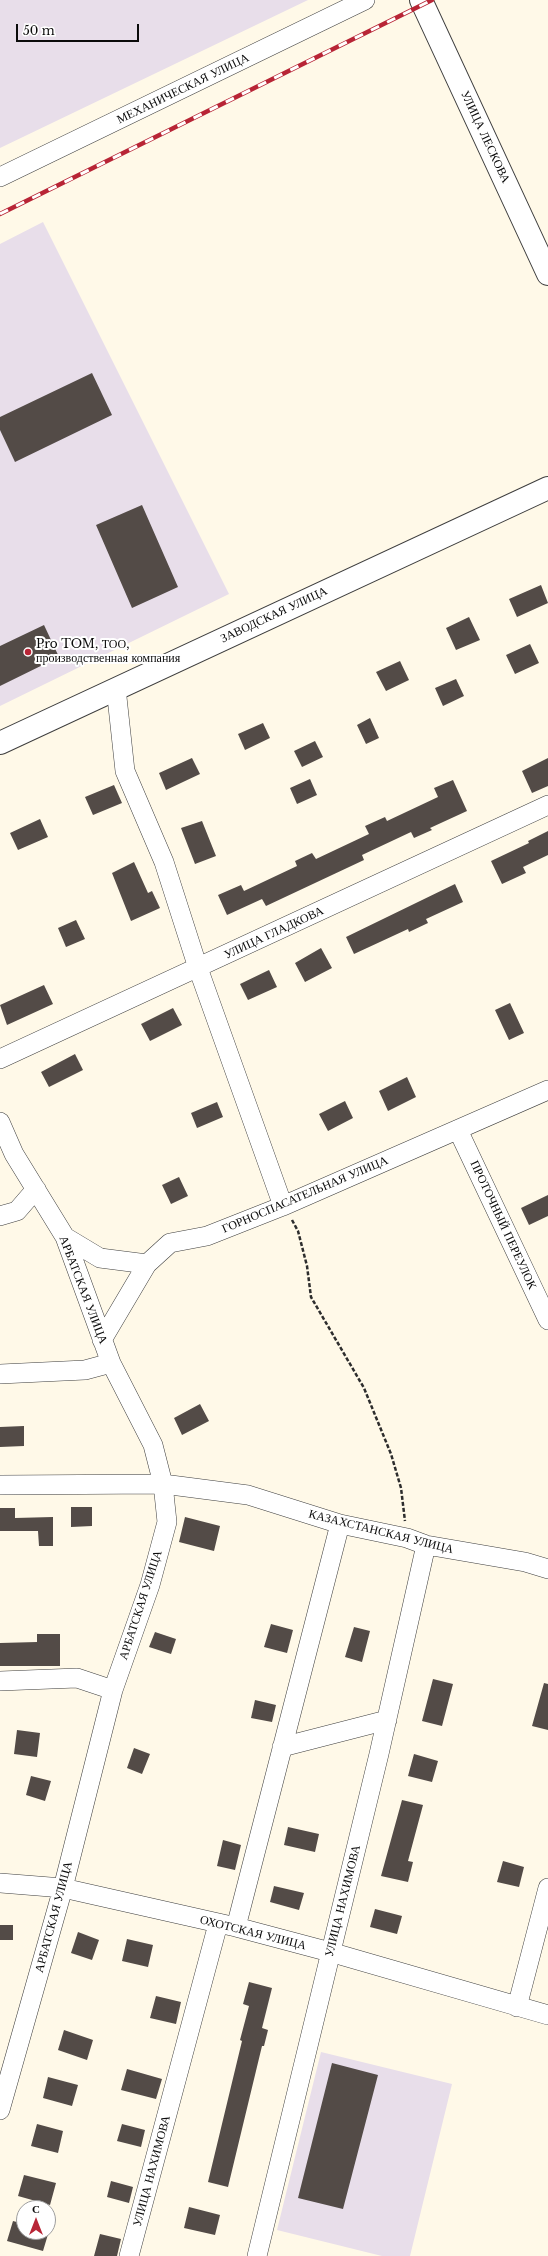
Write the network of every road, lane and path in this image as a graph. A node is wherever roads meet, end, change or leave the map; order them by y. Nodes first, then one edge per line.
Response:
1 (365, 0) edge
2 (421, 0) edge
3 (0, 177) edge
4 (548, 274) edge
5 (548, 488) edge
6 (116, 688) junction
7 (0, 743) edge
8 (548, 805) edge
9 (198, 968) junction
10 (0, 1059) edge
11 (548, 1090) edge
12 (0, 1122) edge
13 (458, 1130) junction
14 (36, 1189) junction
15 (284, 1206) junction
16 (0, 1216) edge
17 (65, 1237) junction
18 (147, 1264) junction
19 (548, 1320) edge
20 (102, 1340) junction
21 (111, 1363) junction
22 (0, 1374) edge
23 (163, 1484) junction
24 (0, 1485) edge
25 (340, 1524) junction
26 (407, 1538) junction
27 (426, 1546) junction
28 (548, 1569) edge
29 (0, 1681) edge
30 (113, 1690) junction
31 (387, 1720) junction
32 (282, 1747) junction
33 (0, 1883) edge
34 (63, 1888) junction
35 (548, 1888) edge
36 (227, 1926) junction
37 (330, 1952) junction
38 (517, 2007) junction
39 (548, 2015) edge
40 (0, 2110) edge
41 (129, 2256) edge
42 (257, 2256) edge

1 - 3 street, МЕХАНИЧЕСКАЯ УЛИЦА
2 - 4 street, УЛИЦА ЛЕСКОВА
5 - 6 street, ЗАВОДСКАЯ УЛИЦА
6 - 7 street, ЗАВОДСКАЯ УЛИЦА
6 - 9 street
8 - 9 street, УЛИЦА ГЛАДКОВА
9 - 10 street, УЛИЦА ГЛАДКОВА
9 - 15 street
11 - 13 street, ГОРНОСПАСАТЕЛЬНАЯ УЛИЦА
12 - 14 street, АРБАТСКАЯ УЛИЦА
13 - 15 street, ГОРНОСПАСАТЕЛЬНАЯ УЛИЦА
13 - 19 street, ПРОТОЧНЫЙ ПЕРЕУЛОК
14 - 16 street
14 - 17 street, АРБАТСКАЯ УЛИЦА
15 - 18 street, ГОРНОСПАСАТЕЛЬНАЯ УЛИЦА
15 - 26 path
17 - 18 street
17 - 20 street, АРБАТСКАЯ УЛИЦА
18 - 20 street, ГОРНОСПАСАТЕЛЬНАЯ УЛИЦА
20 - 21 street, АРБАТСКАЯ УЛИЦА
21 - 22 street
21 - 23 street, АРБАТСКАЯ УЛИЦА
23 - 24 street, КАЗАХСТАНСКАЯ УЛИЦА
23 - 25 street, КАЗАХСТАНСКАЯ УЛИЦА
23 - 30 street, АРБАТСКАЯ УЛИЦА
25 - 26 street, КАЗАХСТАНСКАЯ УЛИЦА
25 - 32 street, УЛИЦА НАХИМОВА
26 - 27 street, КАЗАХСТАНСКАЯ УЛИЦА
27 - 28 street, КАЗАХСТАНСКАЯ УЛИЦА
27 - 31 street, УЛИЦА НАХИМОВА
29 - 30 street
30 - 34 street, АРБАТСКАЯ УЛИЦА
31 - 32 street
31 - 37 street, УЛИЦА НАХИМОВА
32 - 36 street, УЛИЦА НАХИМОВА
33 - 34 street, ОХОТСКАЯ УЛИЦА
34 - 36 street, ОХОТСКАЯ УЛИЦА
34 - 40 street, АРБАТСКАЯ УЛИЦА
35 - 38 street
36 - 37 street, ОХОТСКАЯ УЛИЦА
36 - 41 street, УЛИЦА НАХИМОВА
37 - 38 street, ОХОТСКАЯ УЛИЦА
37 - 42 street, УЛИЦА НАХИМОВА
38 - 39 street, ОХОТСКАЯ УЛИЦА

